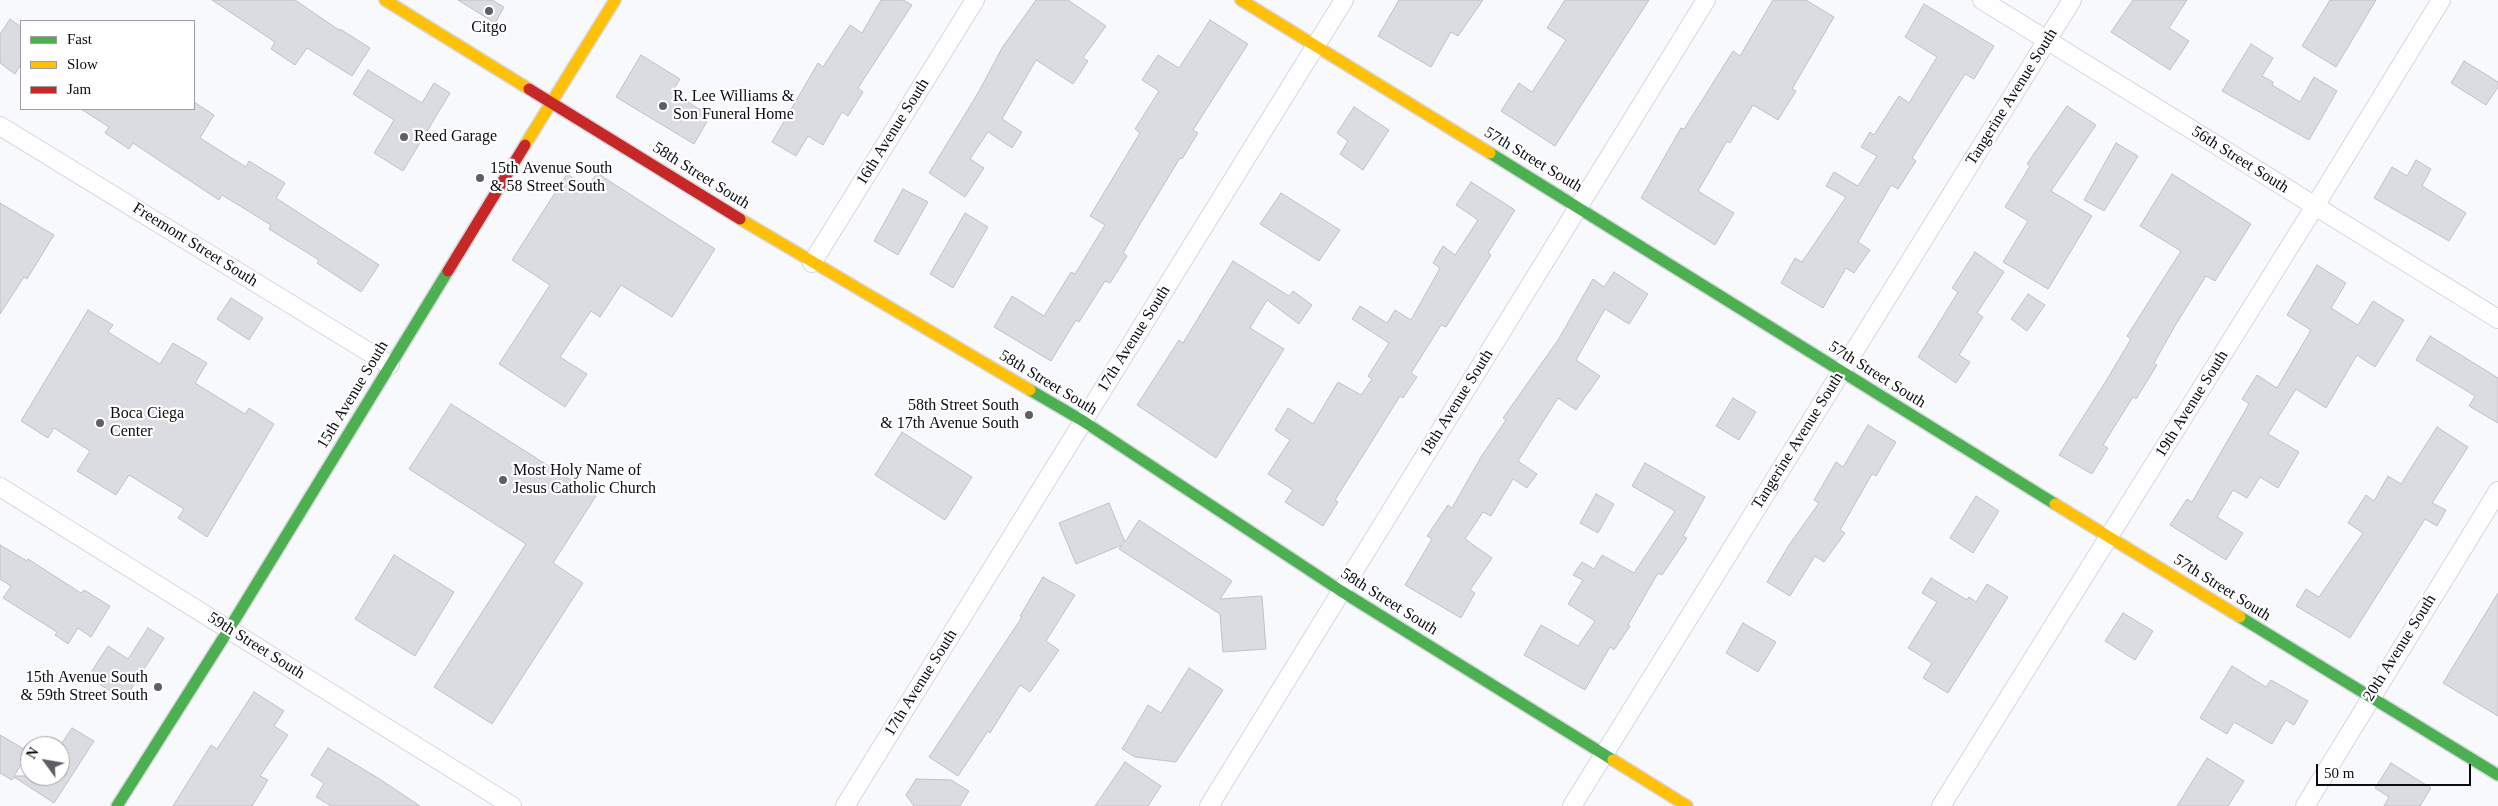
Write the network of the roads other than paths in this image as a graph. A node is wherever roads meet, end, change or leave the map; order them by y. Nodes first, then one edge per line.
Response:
1 (385, 0) edge
2 (616, 0) edge
3 (975, 0) edge
4 (1241, 0) edge
5 (1344, 0) edge
6 (1706, 0) edge
7 (1982, 0) edge
8 (2072, 0) edge
9 (2441, 0) edge
10 (2047, 40) junction
11 (1316, 46) junction
12 (550, 102) junction
13 (0, 126) edge
14 (2315, 206) junction
15 (1578, 207) junction
16 (812, 263) junction
17 (2498, 319) edge
18 (390, 365) junction
19 (1842, 372) junction
20 (1083, 421) junction
21 (0, 487) edge
22 (2498, 491) edge
23 (2108, 537) junction
24 (1341, 591) junction
25 (229, 629) junction
26 (2370, 697) junction
27 (1604, 754) junction
28 (2498, 775) edge
29 (116, 806) edge
30 (512, 806) edge
31 (845, 806) edge
32 (1209, 806) edge
33 (1572, 806) edge
34 (1687, 806) edge
35 (1941, 806) edge
36 (2305, 806) edge

1 - 12 street, 58th Street South
2 - 12 street, 15th Avenue South
3 - 16 street, 16th Avenue South
4 - 11 street, 57th Street South
5 - 11 street, 17th Avenue South
6 - 15 street, 18th Avenue South
7 - 10 street, 56th Street South
8 - 10 street, Tangerine Avenue South
9 - 14 street, 19th Avenue South
10 - 14 street, 56th Street South
10 - 19 street, Tangerine Avenue South
11 - 15 street, 57th Street South
11 - 20 street, 17th Avenue South
12 - 16 street, 58th Street South
12 - 18 street, 15th Avenue South
13 - 18 street, Freemont Street South
14 - 17 street, 56th Street South
14 - 23 street, 19th Avenue South
15 - 19 street, 57th Street South
15 - 24 street, 18th Avenue South
16 - 20 street, 58th Street South
18 - 25 street, 15th Avenue South
19 - 23 street, 57th Street South
19 - 27 street, Tangerine Avenue South
20 - 24 street, 58th Street South
20 - 31 street, 17th Avenue South
21 - 25 street, 59th Street South
22 - 26 street, 20th Avenue South
23 - 26 street, 57th Street South
23 - 35 street, 19th Avenue South
24 - 27 street, 58th Street South
24 - 32 street, 18th Avenue South
25 - 29 street, 15th Avenue South
25 - 30 street, 59th Street South
26 - 28 street, 57th Street South
26 - 36 street, 20th Avenue South
27 - 33 street, Tangerine Avenue South
27 - 34 street, 58th Street South

